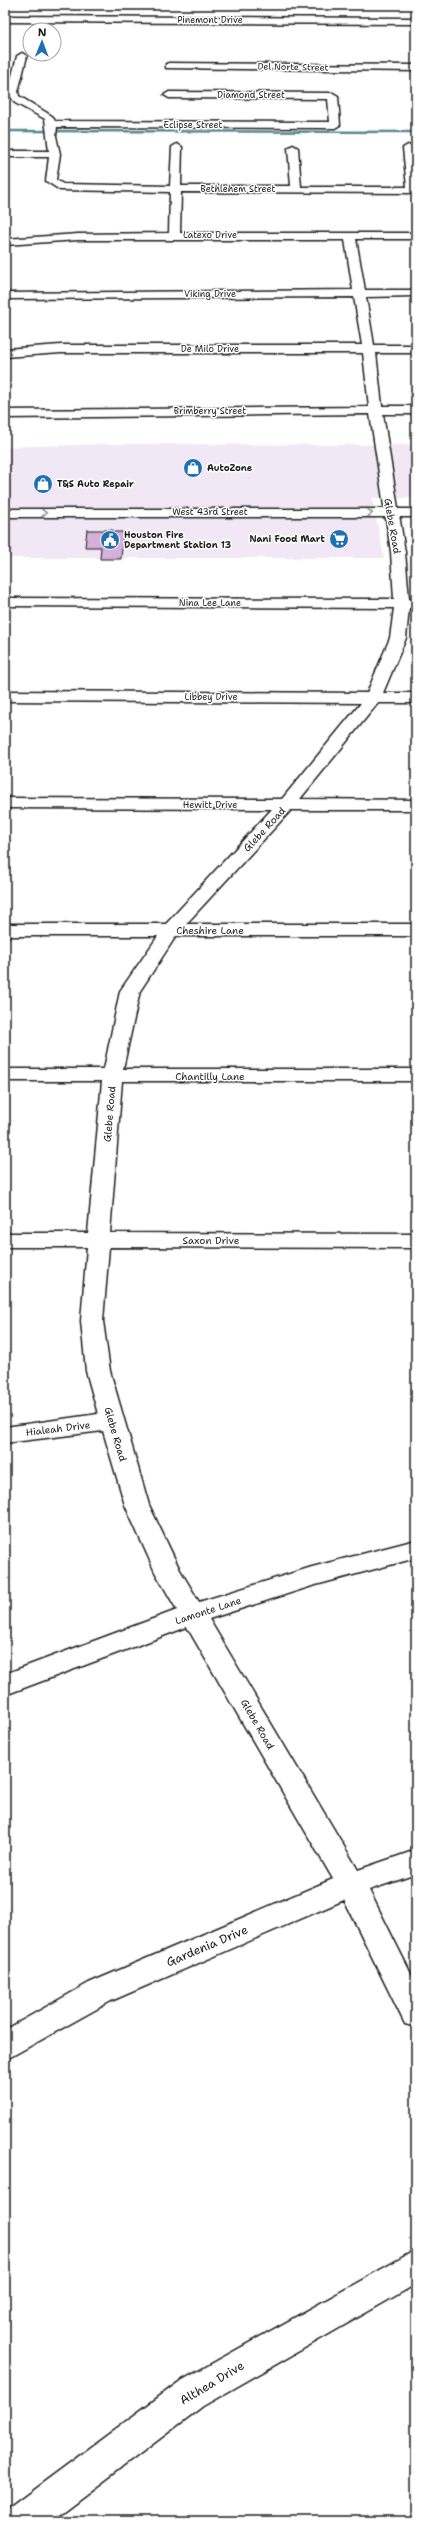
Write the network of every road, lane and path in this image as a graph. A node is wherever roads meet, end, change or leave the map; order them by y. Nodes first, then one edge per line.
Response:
1 (5, 19) edge
2 (416, 21) edge
3 (22, 56) dead end
4 (169, 66) dead end
5 (416, 68) edge
6 (9, 72) dead end
7 (20, 72) junction
8 (169, 95) dead end
9 (9, 107) dead end
10 (29, 107) junction
11 (335, 125) joint
12 (52, 129) junction
13 (177, 147) dead end
14 (293, 148) dead end
15 (408, 148) dead end
16 (5, 154) edge
17 (55, 154) junction
18 (175, 189) junction
19 (296, 190) junction
20 (415, 190) edge
21 (350, 234) junction
22 (174, 235) junction
23 (416, 236) edge
24 (5, 242) edge
25 (360, 293) junction
26 (416, 293) edge
27 (5, 296) edge
28 (369, 349) junction
29 (416, 349) edge
30 (5, 353) edge
31 (376, 410) junction
32 (416, 410) edge
33 (5, 414) edge
34 (5, 503) edge
35 (416, 503) edge
36 (123, 508) junction
37 (390, 508) junction
38 (5, 513) edge
39 (416, 513) edge
40 (5, 602) edge
41 (409, 604) edge
42 (5, 696) edge
43 (373, 698) junction
44 (416, 698) edge
45 (5, 804) edge
46 (286, 805) junction
47 (416, 805) edge
48 (5, 930) edge
49 (416, 930) edge
50 (170, 931) junction
51 (5, 1075) edge
52 (416, 1075) edge
53 (112, 1076) junction
54 (5, 1240) edge
55 (99, 1240) junction
56 (416, 1241) edge
57 (112, 1421) junction
58 (5, 1435) edge
59 (416, 1549) edge
60 (194, 1614) junction
61 (5, 1685) edge
62 (416, 1862) edge
63 (351, 1884) junction
64 (416, 2014) edge
65 (5, 2046) edge
66 (416, 2266) edge
67 (22, 2521) edge

1 - 2 street, Pinemont Drive
3 - 7 street
4 - 5 street, Del Norte Street
6 - 7 street
7 - 10 street
8 - 11 street, Diamond Street
9 - 10 street
10 - 12 street
11 - 12 street, Eclipse Street
12 - 17 street
13 - 18 street
14 - 19 street
15 - 20 street
16 - 17 street
17 - 18 street, Bethlehem Street
18 - 19 street, Bethlehem Street
18 - 22 street
19 - 20 street, Bethlehem Street
21 - 22 street, Latexo Drive
21 - 23 street, Latexo Drive
21 - 25 street, Glebe Road
22 - 24 street, Latexo Drive
25 - 26 street, Viking Drive
25 - 27 street, Viking Drive
25 - 28 street, Glebe Road
28 - 29 street, De Milo Drive
28 - 30 street, De Milo Drive
28 - 31 street, Glebe Road
31 - 32 street, Brimberry Street
31 - 33 street, Brimberry Street
31 - 37 street, Glebe Road
34 - 36 street, West 43rd Street
35 - 37 street, West 43rd Street
36 - 37 street, West 43rd Street
38 -> 36 street, West 43rd Street
37 - 39 street, West 43rd Street
37 - 41 street, Glebe Road
40 - 41 street, Nina Lee Lane
41 - 43 street, Glebe Road
42 - 43 street, Libbey Drive
43 - 44 street, Libbey Drive
43 - 46 street, Glebe Road
45 - 46 street, Hewitt Drive
46 - 47 street, Hewitt Drive
46 - 50 street, Glebe Road
48 - 50 street, Cheshire Lane
49 - 50 street, Cheshire Lane
50 - 53 street, Glebe Road
51 - 53 street, Chantilly Lane
52 - 53 street, Chantilly Lane
53 - 55 street, Glebe Road
54 - 55 street, Saxon Drive
55 - 56 street, Saxon Drive
55 - 57 street, Glebe Road
57 - 58 street, Hialeah Drive
57 - 60 street, Glebe Road
59 - 60 street, Lamonte Lane
60 - 61 street, Lamonte Lane
60 - 63 street, Glebe Road
62 - 63 street, Gardenia Drive
63 - 64 street, Glebe Road
63 - 65 street, Gardenia Drive
66 - 67 street, Althea Drive

